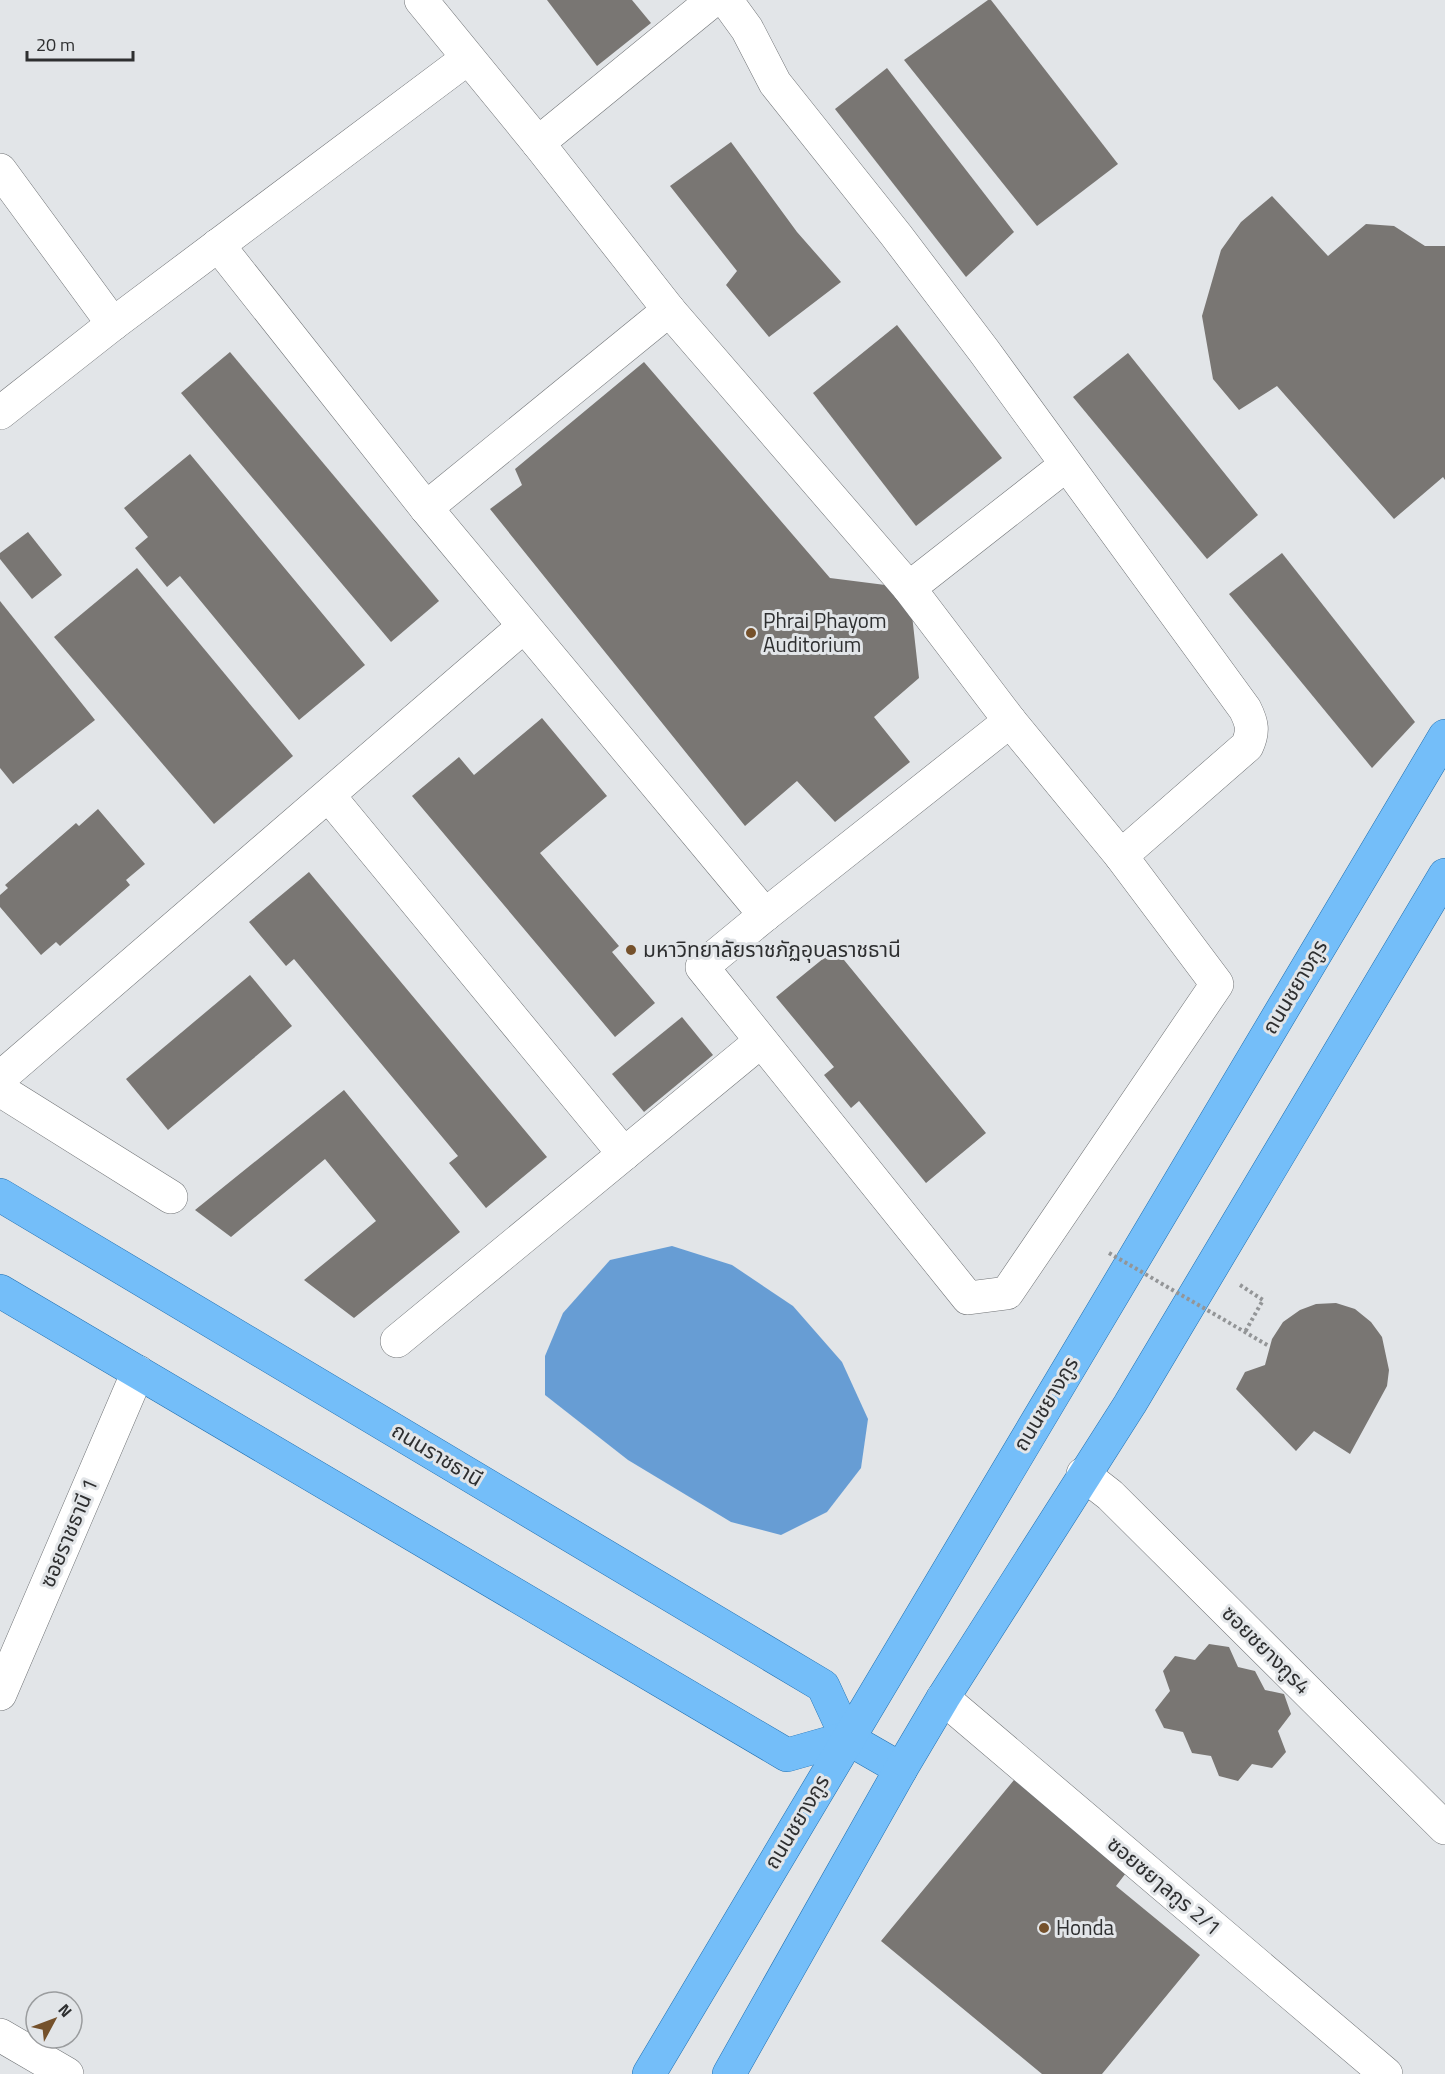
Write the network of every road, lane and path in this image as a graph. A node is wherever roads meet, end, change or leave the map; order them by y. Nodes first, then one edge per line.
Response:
1 (421, 0) edge
2 (712, 0) edge
3 (726, 0) edge
4 (468, 57) junction
5 (538, 143) junction
6 (0, 170) edge
7 (218, 245) junction
8 (669, 309) junction
9 (113, 324) junction
10 (0, 413) edge
11 (1066, 465) junction
12 (426, 508) junction
13 (909, 588) junction
14 (523, 627) junction
15 (1010, 721) junction
16 (1445, 736) edge
17 (329, 796) junction
18 (1121, 856) junction
19 (1445, 874) edge
20 (765, 915) junction
21 (760, 1042) junction
22 (0, 1078) edge
23 (0, 1090) edge
24 (624, 1154) junction
25 (0, 1195) edge
26 (171, 1197) dead end
27 (1109, 1253) dead end
28 (0, 1291) edge
29 (1263, 1300) dead end
30 (1245, 1332) junction
31 (397, 1341) dead end
32 (1269, 1346) dead end
33 (138, 1372) junction
34 (1083, 1474) junction
35 (0, 1694) edge
36 (943, 1698) junction
37 (847, 1738) junction
38 (901, 1768) junction
39 (1445, 1828) edge
40 (0, 2035) edge
41 (67, 2074) edge
42 (649, 2074) edge
43 (729, 2074) edge
44 (1386, 2074) edge

1 - 4 street
2 - 5 street
3 - 11 street
4 - 5 street
4 - 7 street
5 - 8 street
6 - 9 street
7 - 9 street
7 - 12 street
8 - 12 street
8 - 13 street
9 - 10 street
11 - 13 street
11 - 18 street
12 - 14 street
13 - 15 street
14 - 17 street
14 - 20 street
15 - 18 street
15 - 20 street
16 - 37 main road, ถนนชยางกูร
17 - 22 street
17 - 24 street
18 - 21 street
19 - 34 main road
20 - 21 street
21 - 24 street
23 - 26 street
24 - 31 street
25 - 37 main road, ถนนราชธานี
27 - 30 path, bridge
28 - 33 main road
29 - 30 path
30 - 32 path, bridge
33 - 35 street, ซอยราชธานี 1
33 - 37 main road
34 - 36 main road
34 - 39 street, ซอยชยางกูร4
36 - 38 main road
36 - 44 street, ซอยซยๅลกูร 2/1
37 - 38 main road
37 - 42 main road, ถนนชยางกูร
38 - 43 main road
40 - 41 street

